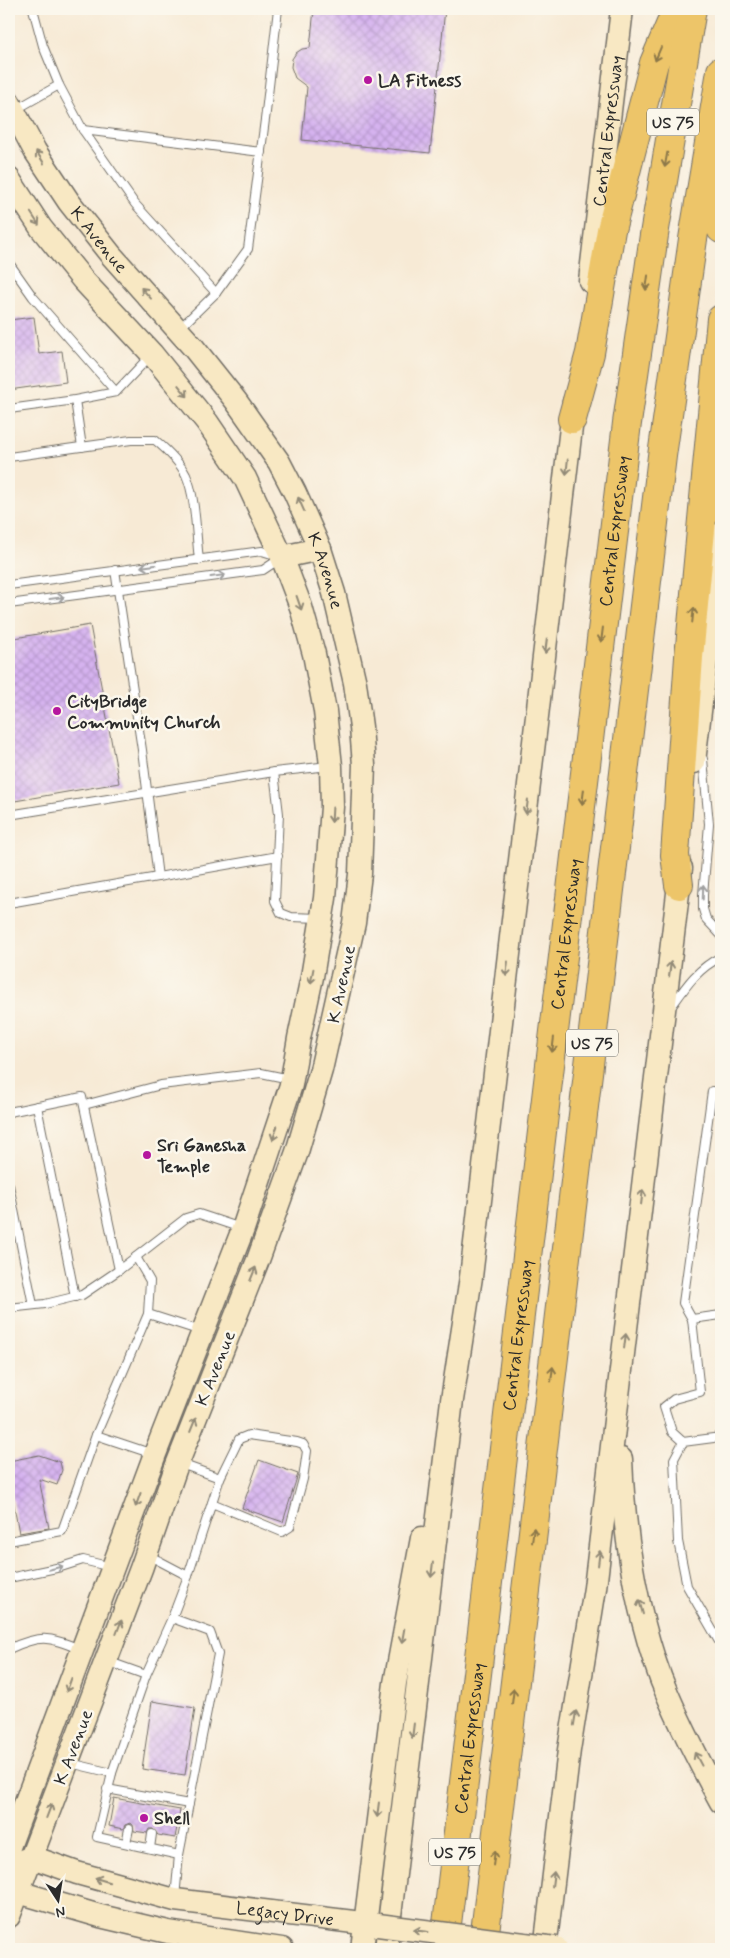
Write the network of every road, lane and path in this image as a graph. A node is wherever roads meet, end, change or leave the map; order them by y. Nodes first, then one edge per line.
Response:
1 (33, 9) edge
2 (278, 9) edge
3 (622, 9) edge
4 (677, 9) edge
5 (692, 9) edge
6 (721, 71) edge
7 (59, 85) junction
8 (10, 108) edge
9 (83, 130) junction
10 (261, 152) junction
11 (9, 178) edge
12 (703, 180) junction
13 (721, 229) edge
14 (9, 263) edge
15 (216, 293) junction
16 (721, 319) edge
17 (178, 329) junction
18 (152, 354) junction
19 (116, 392) junction
20 (75, 400) junction
21 (9, 409) edge
22 (572, 419) junction
23 (82, 447) junction
24 (9, 457) edge
25 (721, 534) edge
26 (320, 549) junction
27 (282, 557) junction
28 (199, 560) junction
29 (115, 570) junction
30 (9, 585) edge
31 (117, 590) junction
32 (9, 604) edge
33 (699, 718) junction
34 (364, 764) junction
35 (331, 766) junction
36 (274, 772) junction
37 (146, 791) junction
38 (9, 815) edge
39 (278, 856) junction
40 (158, 877) junction
41 (680, 885) junction
42 (9, 902) edge
43 (322, 918) junction
44 (721, 935) edge
45 (721, 958) edge
46 (664, 1018) junction
47 (292, 1079) junction
48 (712, 1091) dead end
49 (84, 1105) junction
50 (37, 1106) junction
51 (9, 1112) edge
52 (9, 1185) edge
53 (243, 1229) junction
54 (136, 1257) junction
55 (119, 1270) junction
56 (75, 1297) junction
57 (33, 1305) junction
58 (9, 1308) edge
59 (148, 1314) junction
60 (721, 1314) edge
61 (692, 1319) junction
62 (203, 1332) junction
63 (455, 1383) junction
64 (619, 1390) junction
65 (96, 1435) junction
66 (721, 1437) edge
67 (683, 1442) junction
68 (155, 1454) junction
69 (178, 1463) junction
70 (220, 1478) junction
71 (212, 1504) junction
72 (9, 1541) edge
73 (146, 1554) junction
74 (112, 1568) junction
75 (188, 1576) junction
76 (9, 1578) edge
77 (172, 1618) junction
78 (721, 1645) edge
79 (9, 1648) edge
80 (82, 1649) junction
81 (106, 1660) junction
82 (146, 1675) junction
83 (67, 1763) junction
84 (112, 1774) junction
85 (107, 1788) junction
86 (721, 1802) edge
87 (189, 1804) junction
88 (128, 1830) dead end
89 (152, 1834) dead end
90 (126, 1843) junction
91 (9, 1847) edge
92 (150, 1848) junction
93 (180, 1855) junction
94 (32, 1857) junction
95 (9, 1866) edge
96 (13, 1886) edge
97 (175, 1900) junction
98 (9, 1916) edge
99 (372, 1925) junction
100 (168, 1932) junction
101 (282, 1949) edge
102 (362, 1949) edge
103 (386, 1949) edge
104 (444, 1949) edge
105 (483, 1949) edge
106 (545, 1949) edge
107 (569, 1949) edge

1 - 7 lane
2 - 10 lane
3 - 22 main road, Central Expressway
4 -> 22 highway
5 -> 104 highway, Central Expressway / US 75
6 - 12 highway, US 75
7 - 8 lane
7 - 9 lane
17 -> 8 main road, K Avenue
9 - 10 lane
9 - 15 lane
10 - 15 lane
11 -> 18 main road, K Avenue
12 - 13 highway
105 -> 12 highway, US 75
14 - 19 lane
15 - 17 lane
41 -> 16 highway
17 - 18 main road
26 -> 17 main road, K Avenue
18 - 19 lane
18 -> 27 main road, K Avenue
19 - 20 lane
20 - 21 lane
20 - 23 lane
22 -> 63 main road, Central Expressway
23 - 24 lane
23 - 28 lane
25 - 33 main road
26 - 27 main road
26 - 34 main road, K Avenue
27 - 28 lane
31 -> 27 lane
27 -> 35 main road, K Avenue
28 -> 29 lane
29 - 30 lane
29 - 31 lane
32 -> 31 lane
31 - 37 lane
33 - 41 main road
44 -> 33 lane
34 - 35 main road
69 -> 34 main road, K Avenue
35 - 36 lane
35 -> 43 main road, K Avenue
36 - 37 lane
36 - 39 lane
37 - 38 lane
37 - 40 lane
39 - 40 lane
39 - 43 lane
40 - 42 lane
46 -> 41 main road
43 -> 47 main road, K Avenue
45 - 46 lane
64 -> 46 main road
47 - 49 lane
47 -> 53 main road, K Avenue
48 - 61 lane
49 - 50 lane
49 - 55 lane
50 - 51 lane
50 - 56 lane
52 - 57 lane
53 - 54 lane
53 - 62 main road, K Avenue
54 - 55 lane
54 - 59 lane
55 - 56 lane
56 - 57 lane
57 - 58 lane
59 - 62 lane
59 - 65 lane
60 - 61 lane
61 - 67 lane
62 - 68 main road, K Avenue
63 -> 99 main road
63 -> 103 main road, Central Expressway
86 -> 64 main road
106 -> 64 main road
65 - 68 lane
65 - 72 lane
66 - 67 lane
67 - 78 lane
68 - 69 main road
68 -> 74 main road, K Avenue
69 - 70 lane
69 - 73 main road, K Avenue
70 - 71 lane
70 - 71 lane
71 - 75 lane
73 - 75 lane
81 -> 73 main road, K Avenue
76 -> 74 lane
74 - 80 main road, K Avenue
75 - 77 lane
77 - 82 lane
77 - 87 lane
79 - 80 lane
80 - 81 main road
80 -> 91 main road, K Avenue
81 - 82 lane
81 - 83 main road, K Avenue
82 - 84 lane
83 - 84 lane
94 -> 83 main road, K Avenue
84 - 85 lane
85 - 87 lane
85 - 90 lane
87 - 93 lane
88 - 90 lane
89 - 92 lane
90 - 92 lane
92 - 93 lane
93 - 97 lane
94 - 95 main road
94 - 96 main road, K Avenue
97 -> 94 main road, Legacy Drive
96 - 98 main road, K Avenue
96 - 100 main road, Legacy Drive
97 - 99 main road, Legacy Drive
97 - 100 main road
99 - 102 main road
107 -> 99 main road, Legacy Drive, bridge
100 - 101 main road, Legacy Drive

